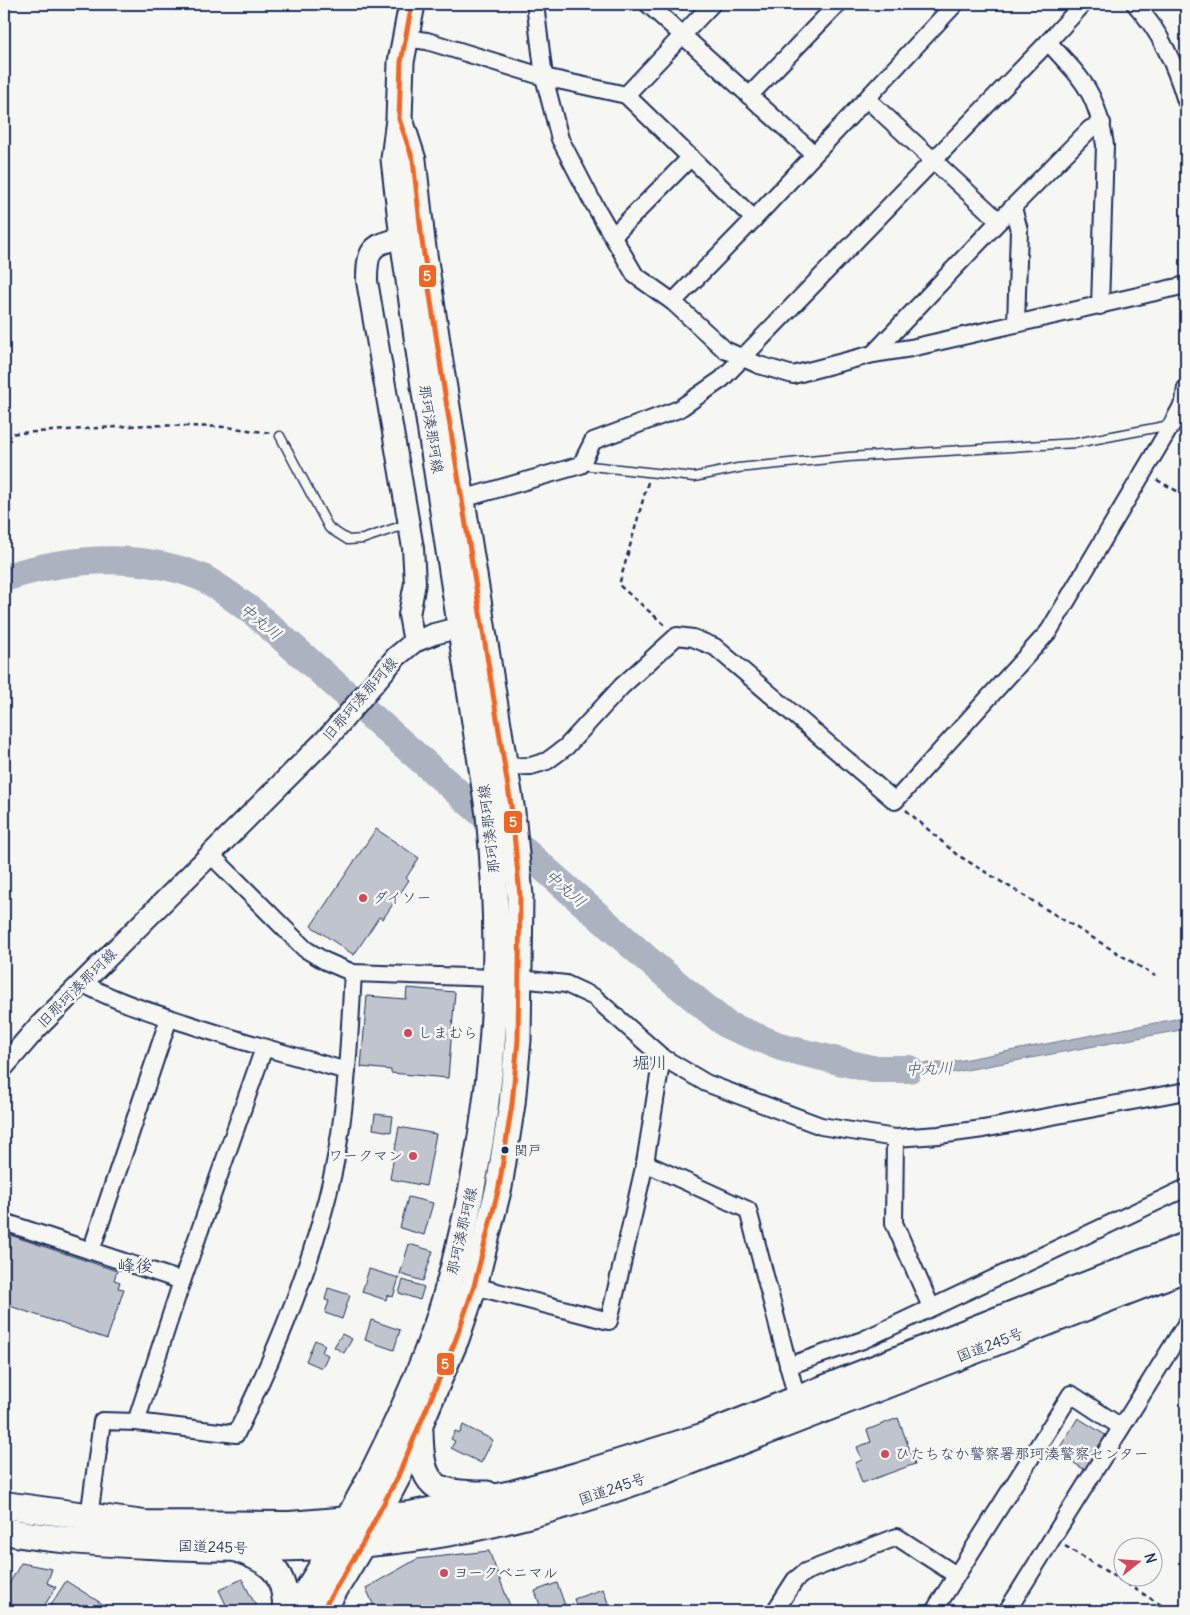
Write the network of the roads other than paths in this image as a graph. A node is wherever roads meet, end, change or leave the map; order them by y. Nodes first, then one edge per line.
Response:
1 (412, 4) edge
2 (535, 4) edge
3 (648, 4) edge
4 (712, 4) edge
5 (838, 4) edge
6 (955, 4) edge
7 (1083, 4) edge
8 (1135, 4) edge
9 (682, 36) junction
10 (404, 38) junction
11 (1048, 42) junction
12 (544, 77) junction
13 (1184, 83) edge
14 (626, 96) junction
15 (749, 96) junction
16 (867, 98) junction
17 (1186, 101) edge
18 (399, 119) junction
19 (1102, 123) junction
20 (814, 154) junction
21 (691, 157) junction
22 (934, 160) junction
23 (1013, 208) junction
24 (754, 219) junction
25 (999, 221) junction
26 (613, 236) junction
27 (403, 238) junction
28 (1186, 285) edge
29 (673, 302) junction
30 (1100, 306) junction
31 (1016, 324) junction
32 (873, 354) junction
33 (744, 358) junction
34 (1186, 388) edge
35 (1172, 424) junction
36 (280, 436) road end
37 (581, 465) junction
38 (462, 499) junction
39 (409, 523) junction
40 (461, 627) junction
41 (414, 642) junction
42 (506, 775) junction
43 (211, 856) junction
44 (354, 973) junction
45 (508, 978) junction
46 (82, 983) junction
47 (169, 1018) junction
48 (264, 1048) junction
49 (662, 1057) junction
50 (4, 1066) edge
51 (347, 1071) junction
52 (1186, 1091) edge
53 (895, 1138) junction
54 (645, 1163) junction
55 (1186, 1188) edge
56 (4, 1222) edge
57 (1186, 1246) edge
58 (91, 1251) junction
59 (1186, 1268) edge
60 (182, 1281) junction
61 (474, 1286) junction
62 (931, 1307) junction
63 (1186, 1324) edge
64 (788, 1366) junction
65 (797, 1399) junction
66 (136, 1422) junction
67 (420, 1426) junction
68 (1121, 1428) junction
69 (512, 1494) junction
70 (4, 1505) edge
71 (89, 1517) junction
72 (376, 1519) junction
73 (348, 1521) junction
74 (4, 1530) edge
75 (364, 1543) junction
76 (335, 1545) junction
77 (236, 1549) junction
78 (956, 1575) junction
79 (286, 1611) edge
80 (293, 1611) edge
81 (322, 1611) edge
82 (775, 1611) edge
83 (934, 1611) edge
84 (1007, 1611) edge

1 - 10 main road, 那珂湊那珂線
2 - 12 street
3 - 9 street
4 - 9 street
5 - 15 street
6 - 16 street
7 - 11 street
8 - 13 street
9 - 14 street
9 - 15 street
10 - 12 street
10 - 18 main road, 那珂湊那珂線
11 - 19 street
11 - 22 street
12 - 14 street
12 - 26 street
13 - 17 street
14 - 21 street
15 - 20 street
16 - 20 street
16 - 22 street
18 - 27 main road, 那珂湊那珂線
18 - 38 main road, 那珂湊那珂線
19 - 23 street
19 - 30 street
20 - 24 street
21 - 24 street
21 - 26 street
22 - 25 street
22 - 33 street
23 - 25 street
23 - 31 street
24 - 29 street
25 - 32 street
26 - 29 street
27 - 39 street
27 - 40 main road, 那珂湊那珂線
28 - 30 street
29 - 33 street
30 - 31 street
31 - 32 street
32 - 33 street
33 - 37 street
34 - 35 street
35 - 37 lane
35 - 42 street
36 - 39 lane
37 - 38 street
38 - 42 main road, 那珂湊那珂線
39 - 41 street
40 - 41 street, 旧那珂湊那珂線
40 - 45 main road, 那珂湊那珂線
41 - 43 street, 旧那珂湊那珂線
42 - 45 main road, 那珂湊那珂線
43 - 44 street
43 - 46 street, 旧那珂湊那珂線
44 - 45 street
44 - 51 street
45 - 49 street
45 - 61 main road, 那珂湊那珂線
45 - 73 main road, 那珂湊那珂線
46 - 47 street
46 - 50 street, 旧那珂湊那珂線
47 - 48 street
47 - 58 street
48 - 51 street
48 - 60 street
49 - 53 street
49 - 54 street
51 - 66 street
52 - 53 street
53 - 62 street
54 - 61 street
54 - 64 street
55 - 62 street
56 - 58 street
57 - 65 highway, 国道245号
58 - 60 street
59 - 75 highway, 国道245号
60 - 66 street
61 - 67 main road, 那珂湊那珂線
62 - 64 street
63 - 68 street
64 - 65 street
65 - 69 highway, 国道245号
66 - 71 street
67 - 69 main road
67 - 72 main road, 那珂湊那珂線
68 - 78 street
68 - 84 street
69 - 72 highway, 国道245号
70 - 71 highway, 国道245号
71 - 73 highway, 国道245号
72 - 73 highway, 国道245号
72 - 75 main road, 那珂湊那珂線
73 - 76 main road, 那珂湊那珂線
74 - 77 highway, 国道245号
75 - 76 highway, 国道245号
75 - 81 main road, 那珂湊那珂線
76 - 77 highway, 国道245号
76 - 80 main road, 那珂湊那珂線
77 - 79 main road
78 - 82 street
78 - 83 street

